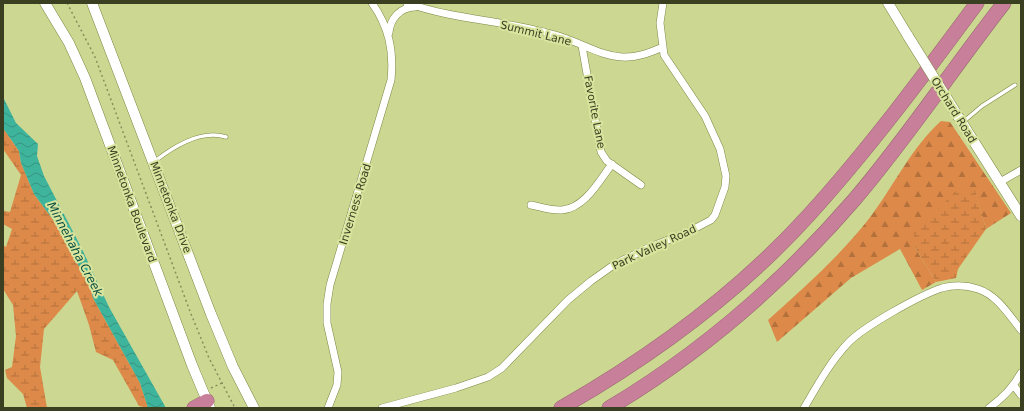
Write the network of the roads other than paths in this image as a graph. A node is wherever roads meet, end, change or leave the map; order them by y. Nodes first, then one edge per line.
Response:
1 (46, 3) edge
2 (92, 3) edge
3 (372, 3) edge
4 (407, 3) edge
5 (663, 3) edge
6 (888, 3) edge
7 (977, 3) edge
8 (1004, 3) edge
9 (419, 7) junction
10 (389, 36) junction
11 (582, 46) junction
12 (663, 47) junction
13 (1015, 85) dead end
14 (960, 120) junction
15 (226, 137) dead end
16 (154, 162) junction
17 (612, 164) junction
18 (1021, 170) edge
19 (1000, 182) junction
20 (641, 185) dead end
21 (531, 205) dead end
22 (1021, 216) edge
23 (1021, 330) edge
24 (1021, 373) edge
25 (1014, 386) junction
26 (1021, 395) edge
27 (209, 399) edge
28 (194, 408) edge
29 (254, 408) edge
30 (328, 408) edge
31 (382, 408) edge
32 (561, 408) edge
33 (609, 408) edge
34 (804, 408) edge
35 (989, 408) edge

1 - 27 street, Minnetonka Boulevard
2 - 16 street, Minnetonka Drive
3 - 10 street, Inverness Road
4 - 9 street, Summit Lane
5 - 12 street, Park Valley Road
6 - 14 street, Orchard Road, bridge
7 - 32 highway
8 - 33 highway
9 - 10 street
9 - 11 street, Summit Lane
10 - 30 street, Inverness Road
11 - 12 street, Summit Lane
11 - 17 street, Favorite Lane
12 - 31 street, Park Valley Road
13 - 14 lane
14 - 19 street, Orchard Road
15 - 16 lane
16 - 29 street, Minnetonka Drive
17 - 20 street, Favorite Lane
17 - 21 street
18 - 19 street
19 - 22 street, Orchard Road
23 - 34 street
24 - 25 street
25 - 26 street
25 - 35 street
27 - 28 highway

